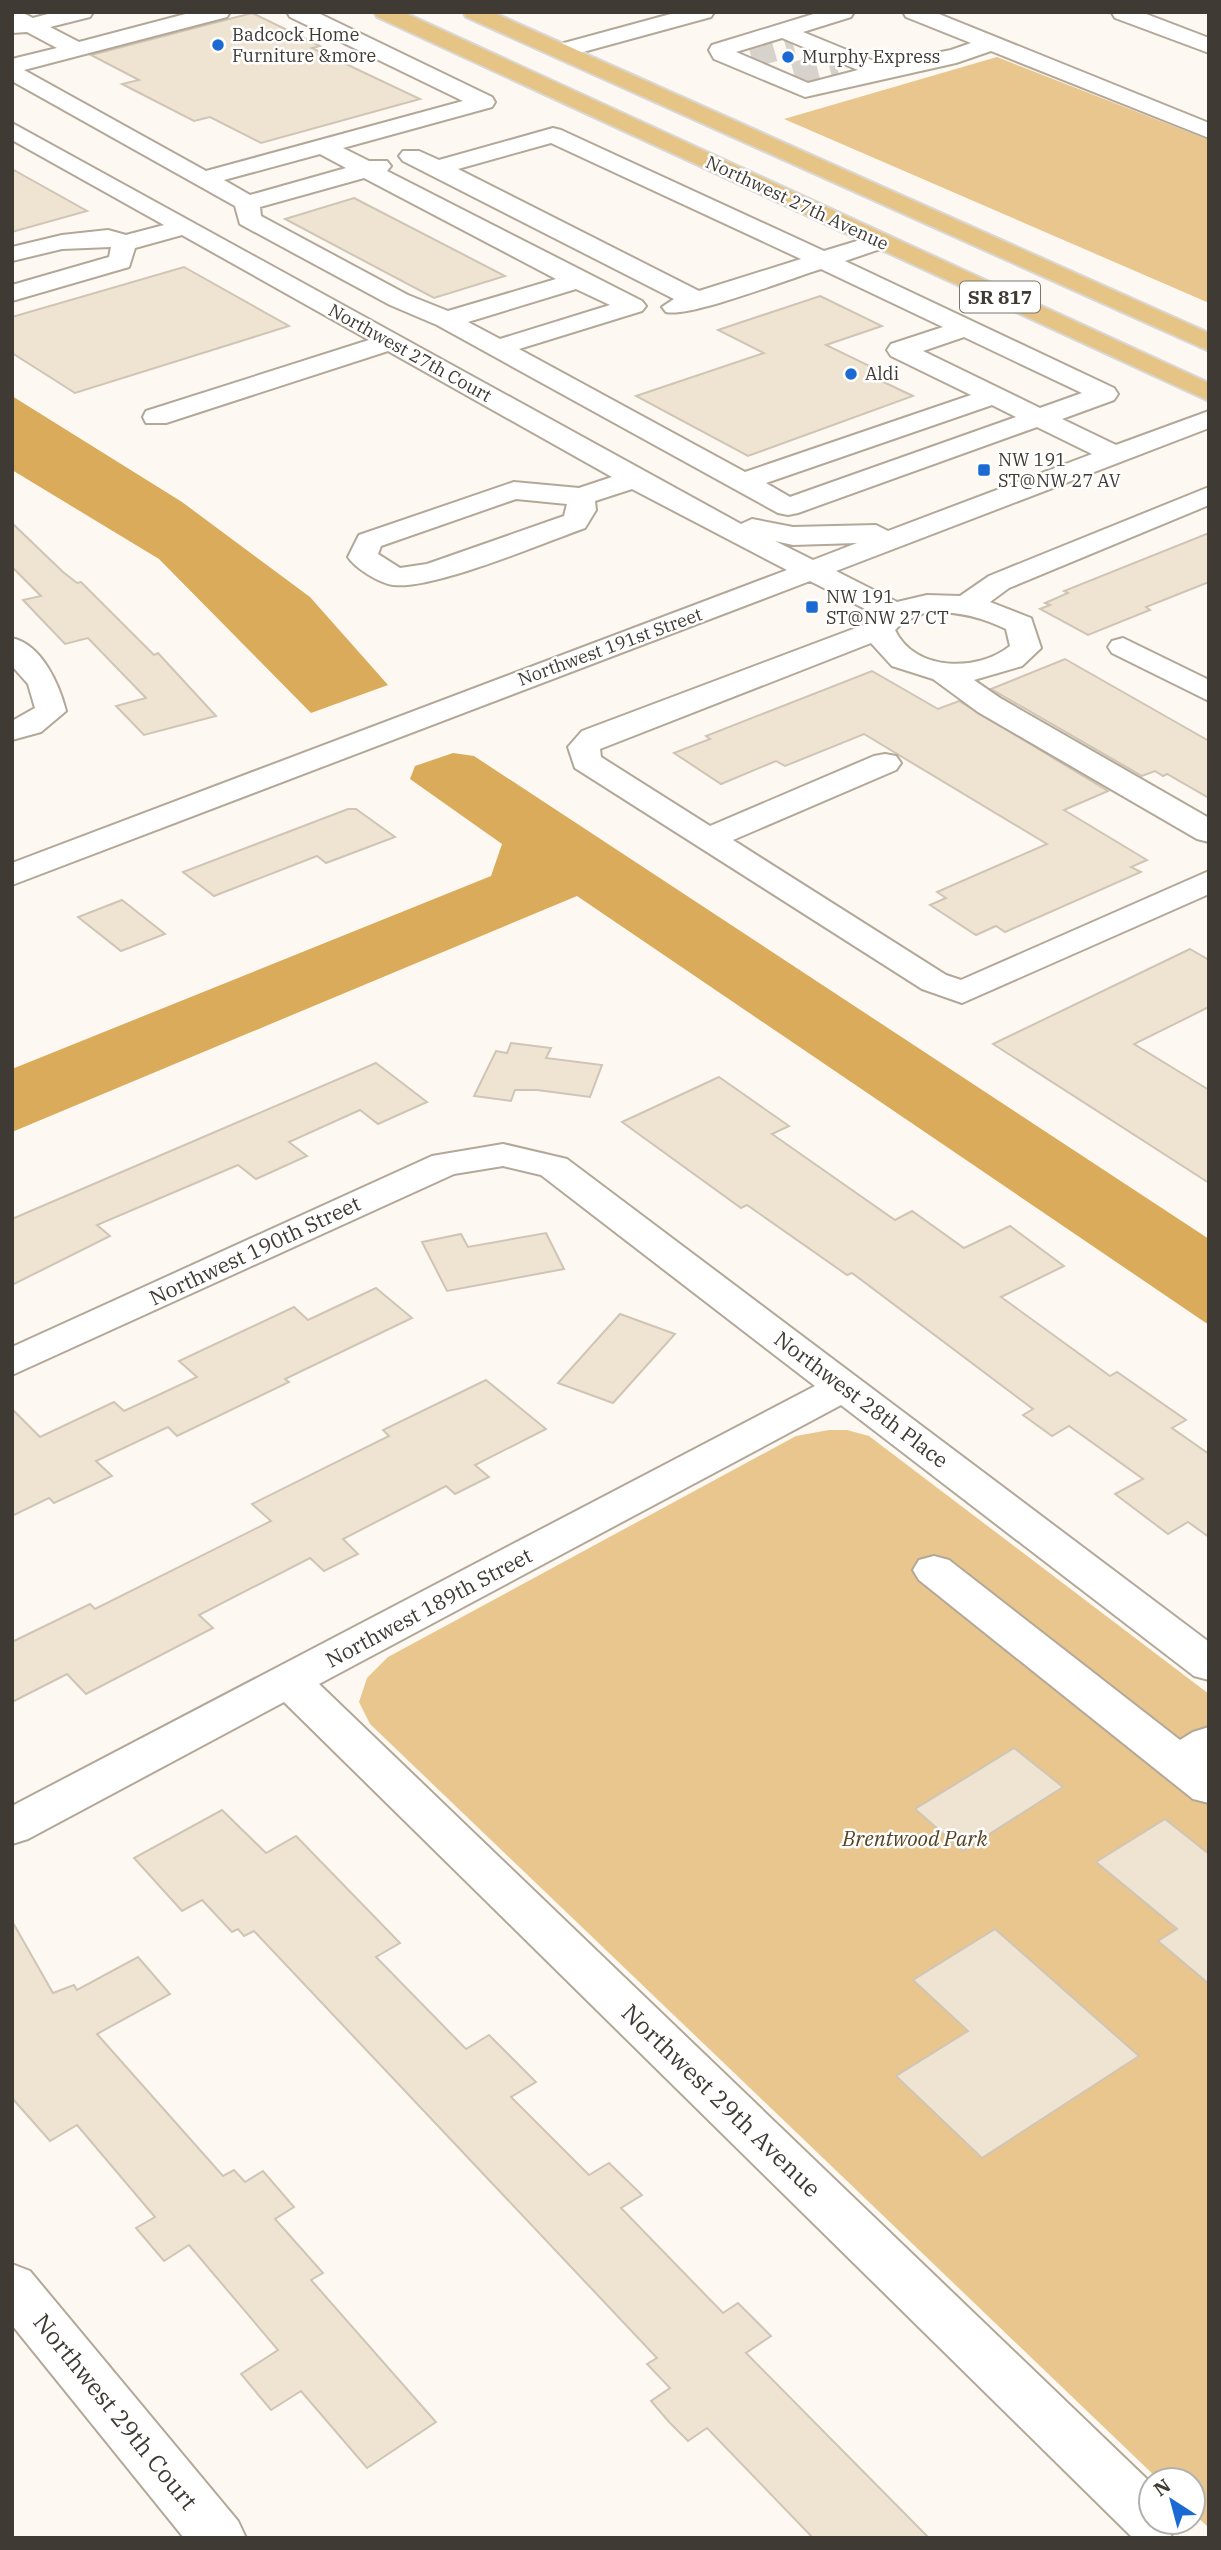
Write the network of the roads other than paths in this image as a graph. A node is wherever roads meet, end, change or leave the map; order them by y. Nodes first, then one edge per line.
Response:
1 (82, 12) edge
2 (219, 12) edge
3 (298, 12) edge
4 (385, 12) edge
5 (474, 12) edge
6 (703, 12) edge
7 (843, 12) edge
8 (917, 13) edge
9 (1123, 13) edge
10 (105, 18) dead end
11 (25, 26) edge
12 (1202, 39) edge
13 (12, 42) edge
14 (992, 43) junction
15 (815, 48) junction
16 (76, 49) junction
17 (561, 51) junction
18 (12, 66) edge
19 (878, 71) junction
20 (12, 72) edge
21 (582, 103) junction
22 (524, 121) junction
23 (12, 130) edge
24 (1209, 131) edge
25 (553, 135) junction
26 (322, 146) junction
27 (411, 156) junction
28 (437, 168) junction
29 (366, 170) junction
30 (202, 179) junction
31 (247, 204) junction
32 (186, 227) junction
33 (880, 241) junction
34 (124, 243) junction
35 (12, 254) edge
36 (823, 260) junction
37 (579, 281) junction
38 (12, 293) edge
39 (698, 301) junction
40 (633, 306) junction
41 (446, 320) junction
42 (966, 328) junction
43 (390, 342) junction
44 (1209, 343) edge
45 (499, 347) junction
46 (1209, 393) edge
47 (994, 396) junction
48 (156, 417) dead end
49 (1038, 418) junction
50 (1209, 419) edge
51 (1115, 455) junction
52 (635, 479) junction
53 (743, 482) junction
54 (1209, 495) edge
55 (581, 497) junction
56 (683, 506) junction
57 (920, 530) junction
58 (810, 571) junction
59 (967, 604) junction
60 (888, 621) junction
61 (12, 647) edge
62 (1123, 647) dead end
63 (943, 672) junction
64 (1209, 692) edge
65 (12, 731) edge
66 (885, 763) dead end
67 (1209, 832) edge
68 (709, 838) junction
69 (12, 875) edge
70 (1209, 881) edge
71 (503, 1155) joint
72 (12, 1362) edge
73 (844, 1387) junction
74 (934, 1570) dead end
75 (1209, 1665) edge
76 (290, 1682) junction
77 (1199, 1765) edge
78 (12, 1827) edge
79 (12, 2286) edge
80 (1137, 2506) edge
81 (218, 2538) edge

1 - 11 street
2 - 16 street
3 - 26 street
4 - 21 main road, Northwest 27th Avenue / SR 817
5 - 17 main road, Northwest 27th Avenue / SR 817
6 - 17 street
7 - 15 street
8 - 14 street
9 - 12 street
10 - 11 street
11 - 13 street
11 - 16 street
14 - 19 street
14 - 24 street
15 - 19 street
15 - 19 street
16 - 18 street
17 - 44 main road, Northwest 27th Avenue / SR 817
20 - 30 street
21 - 22 street
21 - 33 main road, Northwest 27th Avenue / SR 817
22 - 25 street
22 - 27 street
23 - 32 street, Northwest 27th Court
25 - 28 street
25 - 36 street
26 - 29 street
26 - 30 street
27 - 28 street
27 - 29 street
28 - 39 street
29 - 31 street
29 - 37 street
30 - 31 street
31 - 41 street
32 - 34 street
32 - 43 street, Northwest 27th Court
33 - 36 street
33 - 46 main road, Northwest 27th Avenue / SR 817
34 - 35 street
34 - 38 street
36 - 39 street
36 - 42 street
37 - 40 street
37 - 41 street
39 - 40 street
40 - 45 street
41 - 45 street
42 - 47 street
42 - 49 street
43 - 48 street
43 - 52 street, Northwest 27th Court
45 - 53 street
47 - 49 street
47 - 53 street
49 - 51 street
49 - 53 street
50 - 51 street, Northwest 191st Street
51 - 57 street, Northwest 191st Street
52 - 55 street
52 - 56 street, Northwest 27th Court
54 - 59 street
55 - 55 street
56 - 57 street
56 - 58 street, Northwest 27th Court
57 - 58 street, Northwest 191st Street
58 - 60 street, Northwest 27th Court
58 - 69 street, Northwest 191st Street
59 - 60 street
59 - 63 street
60 - 63 street
60 - 68 street
61 - 65 street
62 - 64 street
63 - 67 street
66 - 68 street
68 - 70 street
71 - 72 street, Northwest 190th Street
71 - 73 street, Northwest 28th Place
73 - 75 street, Northwest 28th Place
73 - 76 street, Northwest 189th Street
74 - 77 street
76 - 78 street, Northwest 189th Street
76 - 80 street, Northwest 29th Avenue
79 - 81 street, Northwest 29th Court

